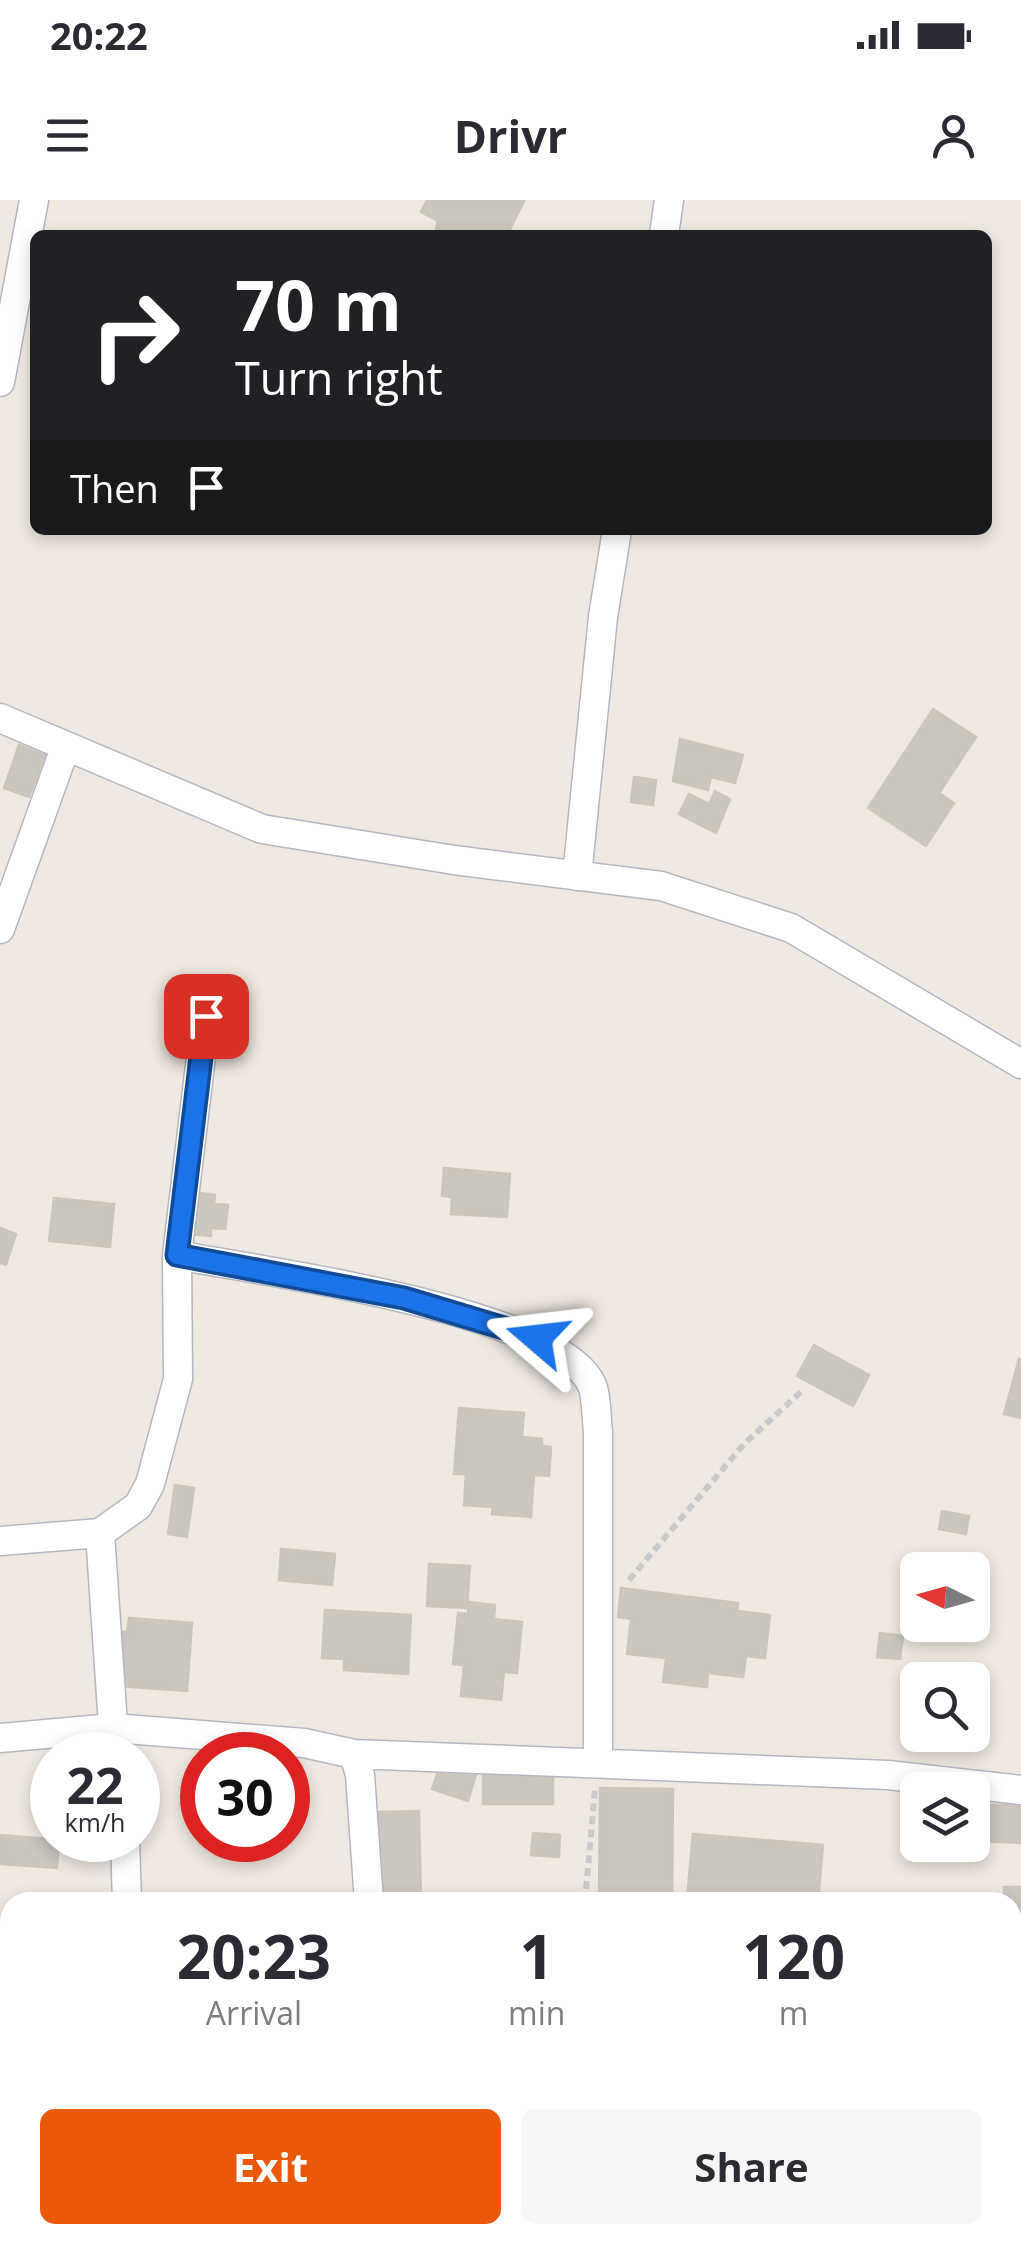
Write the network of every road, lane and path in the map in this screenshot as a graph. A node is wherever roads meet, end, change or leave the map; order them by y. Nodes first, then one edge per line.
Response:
1 (34, 200) edge
2 (669, 200) edge
3 (665, 230) edge
4 (0, 382) edge
5 (616, 535) edge
6 (0, 718) edge
7 (65, 748) junction
8 (577, 876) junction
9 (0, 929) edge
10 (206, 1016) dead end
11 (1021, 1064) edge
12 (177, 1255) junction
13 (803, 1390) dead end
14 (100, 1533) junction
15 (0, 1540) edge
16 (598, 1621) junction
17 (113, 1732) edge
18 (0, 1738) edge
19 (30, 1739) edge
20 (160, 1742) edge
21 (354, 1754) junction
22 (598, 1763) junction
23 (1021, 1790) edge
24 (127, 1862) edge
25 (128, 1892) edge
26 (368, 1892) edge
27 (586, 1892) edge

1 - 4 street
2 - 3 street
5 - 8 street
6 - 7 street
7 - 8 street
7 - 9 street
8 - 11 street
10 - 12 street
12 - 14 street
12 - 16 street
13 - 16 path
14 - 15 street
14 - 17 street
16 - 22 street
18 - 19 street
20 - 21 street
21 - 22 street
21 - 26 street
22 - 23 street
22 - 27 path
24 - 25 street

